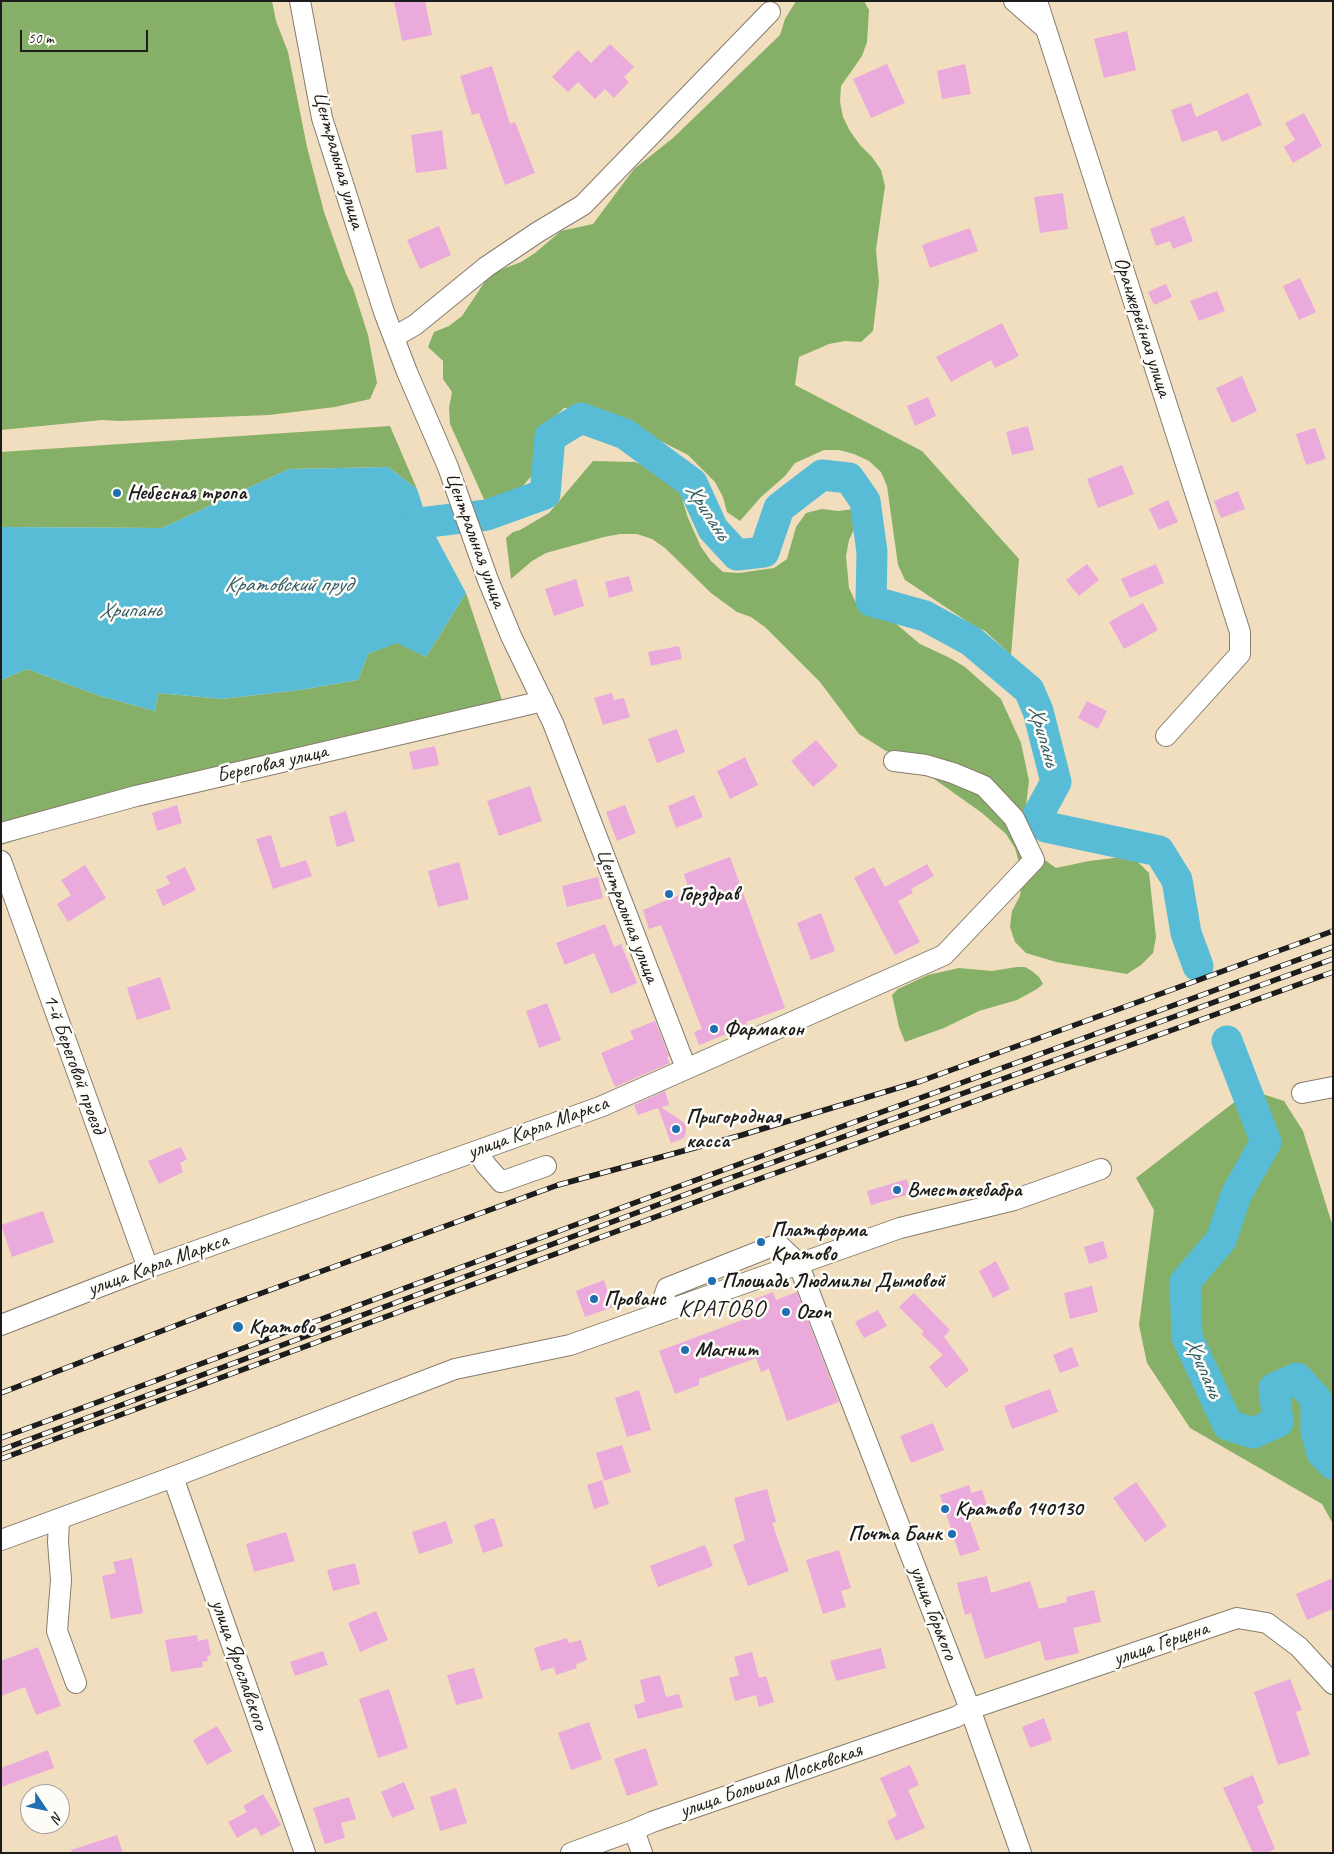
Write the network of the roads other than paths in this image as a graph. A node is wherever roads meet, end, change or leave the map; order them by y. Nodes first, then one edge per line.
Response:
1 (300, 1) edge
2 (1014, 1) edge
3 (1037, 1) edge
4 (770, 12) dead end
5 (1046, 29) junction
6 (394, 338) junction
7 (543, 701) junction
8 (1166, 736) dead end
9 (894, 760) dead end
10 (1, 833) edge
11 (1, 860) edge
12 (686, 1068) junction
13 (1333, 1087) edge
14 (1302, 1093) dead end
15 (477, 1151) junction
16 (546, 1166) dead end
17 (1101, 1169) dead end
18 (798, 1263) junction
19 (148, 1268) junction
20 (1, 1325) edge
21 (172, 1477) junction
22 (59, 1520) junction
23 (1, 1540) edge
24 (76, 1683) dead end
25 (1333, 1684) edge
26 (970, 1709) junction
27 (634, 1830) junction
28 (305, 1853) edge
29 (571, 1853) edge
30 (629, 1853) edge
31 (642, 1853) edge
32 (1021, 1853) edge

1 - 6 street, Центральная улица
2 - 5 street
3 - 5 street, Оранжерейная улица
4 - 6 street
5 - 8 street, Оранжерейная улица
6 - 7 street, Центральная улица
7 - 10 street, Береговая улица
7 - 12 street, Центральная улица
9 - 12 street, улица Карла Маркса
11 - 19 street, 1-й Береговой проезд
12 - 15 street, улица Карла Маркса
13 - 14 street
15 - 16 street
15 - 19 street, улица Карла Маркса
17 - 18 street
18 - 21 street
18 - 26 street, улица Горького
19 - 20 street, улица Карла Маркса
21 - 22 street
21 - 28 street, улица Ярославского
22 - 23 street
22 - 24 street
25 - 26 street, улица Герцена
26 - 27 street, улица Большая Московская
26 - 32 street, улица Горького
27 - 29 street, улица Большая Московская
27 - 30 street
27 - 31 street

